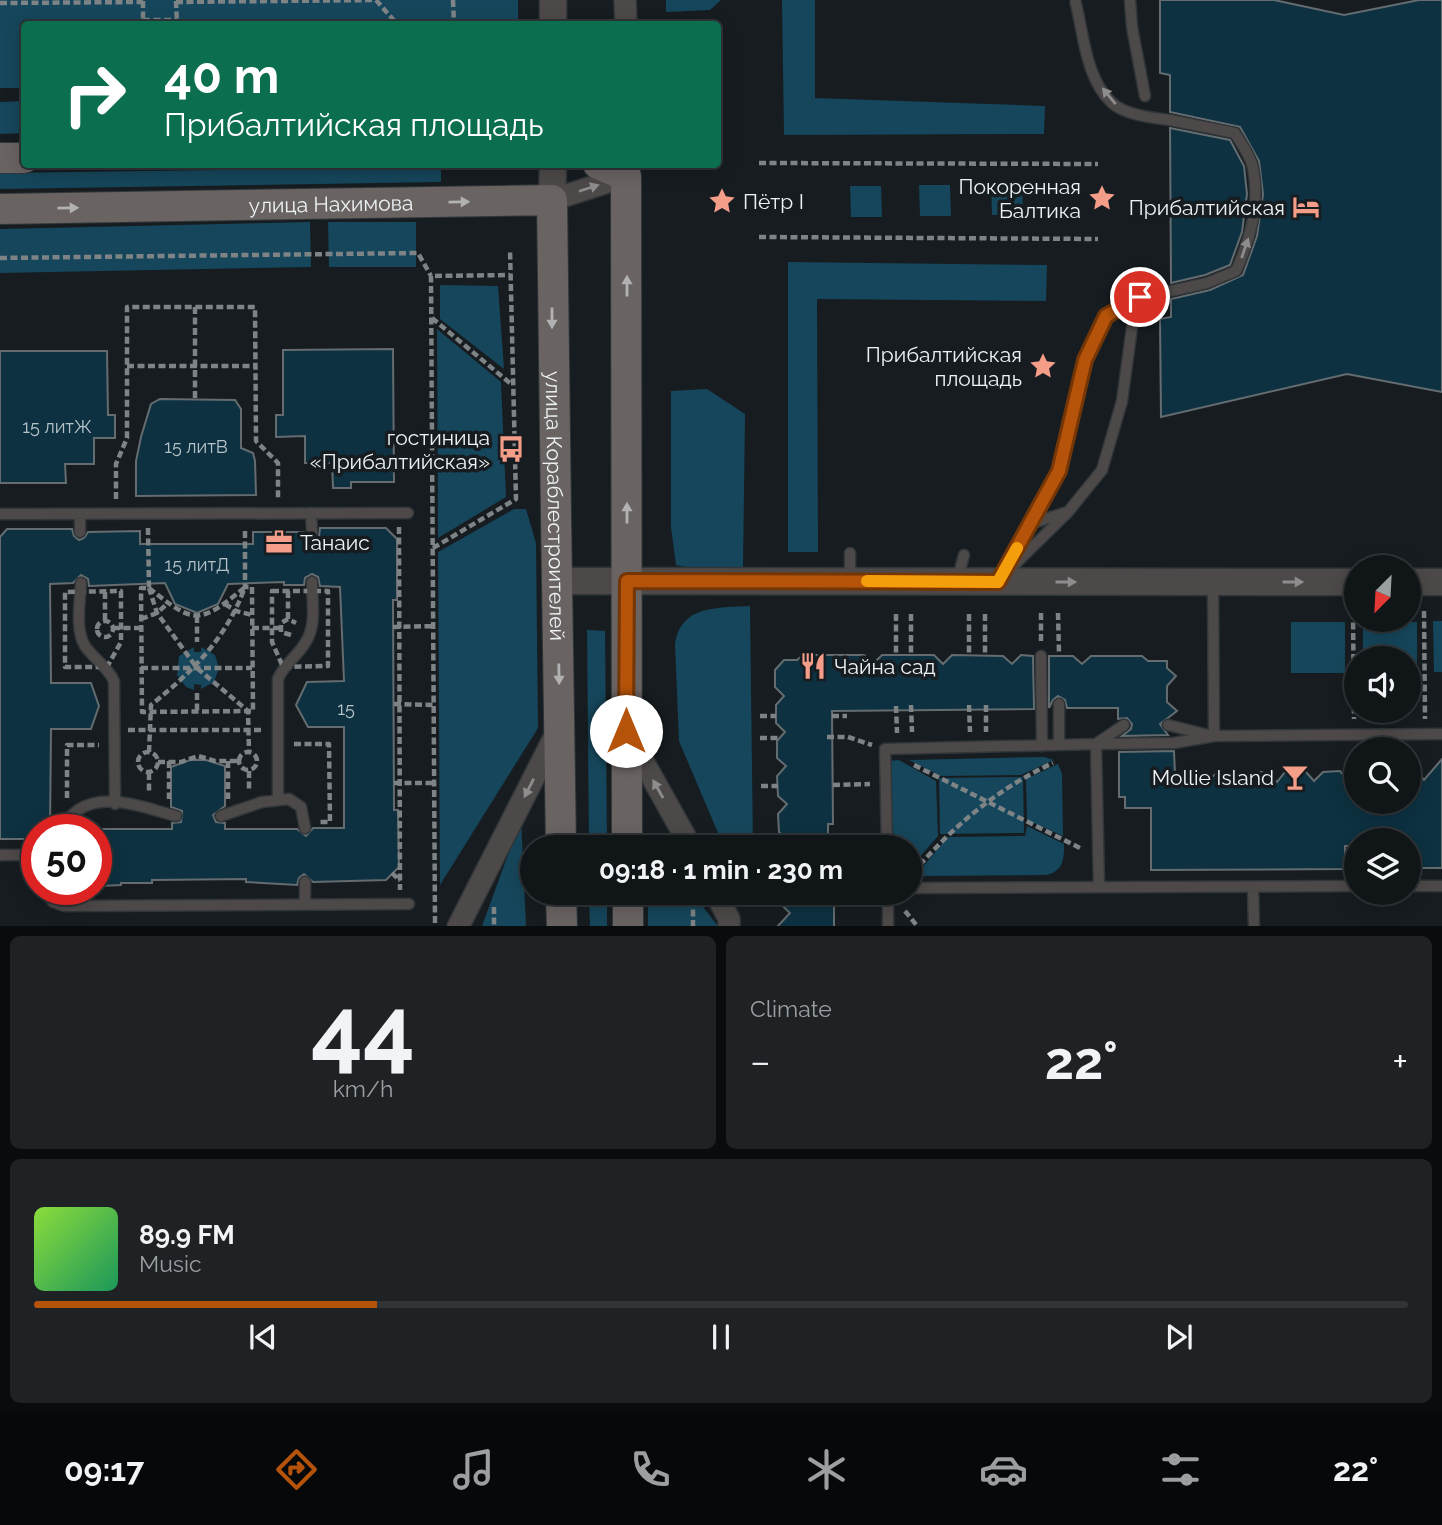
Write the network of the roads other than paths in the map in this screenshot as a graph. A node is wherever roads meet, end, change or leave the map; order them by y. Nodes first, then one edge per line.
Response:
1 (553, 0) edge
2 (625, 0) edge
3 (1075, 0) edge
4 (1130, 0) edge
5 (553, 21) edge
6 (626, 21) edge
7 (1145, 96) dead end
8 (0, 158) edge
9 (21, 158) edge
10 (553, 168) edge
11 (626, 170) edge
12 (552, 200) junction
13 (0, 209) edge
14 (1133, 320) dead end
15 (1068, 512) junction
16 (311, 513) junction
17 (403, 513) road end
18 (0, 514) edge
19 (80, 514) junction
20 (1030, 524) junction
21 (80, 532) dead end
22 (312, 532) dead end
23 (850, 553) dead end
24 (964, 555) dead end
25 (558, 581) junction
26 (627, 581) junction
27 (850, 581) junction
28 (957, 582) junction
29 (998, 582) junction
30 (1213, 582) junction
31 (1344, 582) edge
32 (1421, 582) edge
33 (1442, 582) edge
34 (312, 586) road end
35 (81, 587) road end
36 (1041, 656) road end
37 (1059, 704) dead end
38 (1168, 725) dead end
39 (1124, 726) dead end
40 (560, 727) junction
41 (626, 731) junction
42 (1442, 734) edge
43 (1214, 736) junction
44 (1096, 744) junction
45 (1059, 745) junction
46 (1042, 746) junction
47 (278, 799) junction
48 (115, 804) junction
49 (74, 814) edge
50 (225, 815) road end
51 (173, 816) road end
52 (304, 825) road end
53 (561, 835) edge
54 (627, 835) edge
55 (684, 835) edge
56 (887, 835) edge
57 (0, 855) edge
58 (21, 856) edge
59 (305, 882) dead end
60 (1344, 886) edge
61 (1421, 886) edge
62 (1442, 886) edge
63 (1099, 887) junction
64 (1253, 887) junction
65 (922, 888) edge
66 (405, 904) road end
67 (61, 905) edge
68 (305, 905) junction
69 (561, 905) edge
70 (628, 905) edge
71 (720, 905) edge
72 (888, 905) edge
73 (458, 926) edge
74 (562, 926) edge
75 (628, 926) edge
76 (729, 926) edge
77 (888, 926) edge
78 (1254, 926) edge

1 - 5 street
2 - 6 street
20 -> 3 lane, bridge
4 - 7 lane
8 - 9 main road
10 - 12 street, улица Кораблестроителей
12 -> 11 street, улица Нахимова
26 -> 11 main road
13 -> 12 main road, улица Нахимова
12 -> 25 main road, улица Кораблестроителей
14 - 15 lane
15 - 20 lane
15 - 29 lane
16 - 17 lane
16 - 19 lane
16 - 22 lane
18 - 19 lane
19 - 21 lane
20 - 29 lane
23 - 27 lane
24 - 28 lane
25 - 26 street
25 -> 40 main road, улица Кораблестроителей
26 - 27 street
26 - 41 main road
27 - 28 street
28 - 29 street
29 -> 30 street
30 -> 31 street
30 - 43 lane
32 - 33 street
34 - 47 lane
35 - 48 lane
36 - 46 lane
37 - 45 lane
38 - 43 lane
39 - 44 lane
40 - 53 main road, улица Кораблестроителей
40 -> 73 street
41 - 54 main road
55 -> 41 street
42 - 43 lane
43 - 44 lane
44 - 45 lane
44 - 63 lane
45 - 46 lane
46 - 56 lane
47 - 50 lane
47 - 52 lane
48 - 49 lane
48 - 51 lane
57 - 58 lane
59 - 68 lane
60 - 64 lane
61 - 62 lane
63 - 64 lane
63 - 65 lane
64 - 78 lane
66 - 68 lane
67 - 68 lane
69 - 74 main road
70 - 75 main road
71 - 76 street
72 - 77 lane

